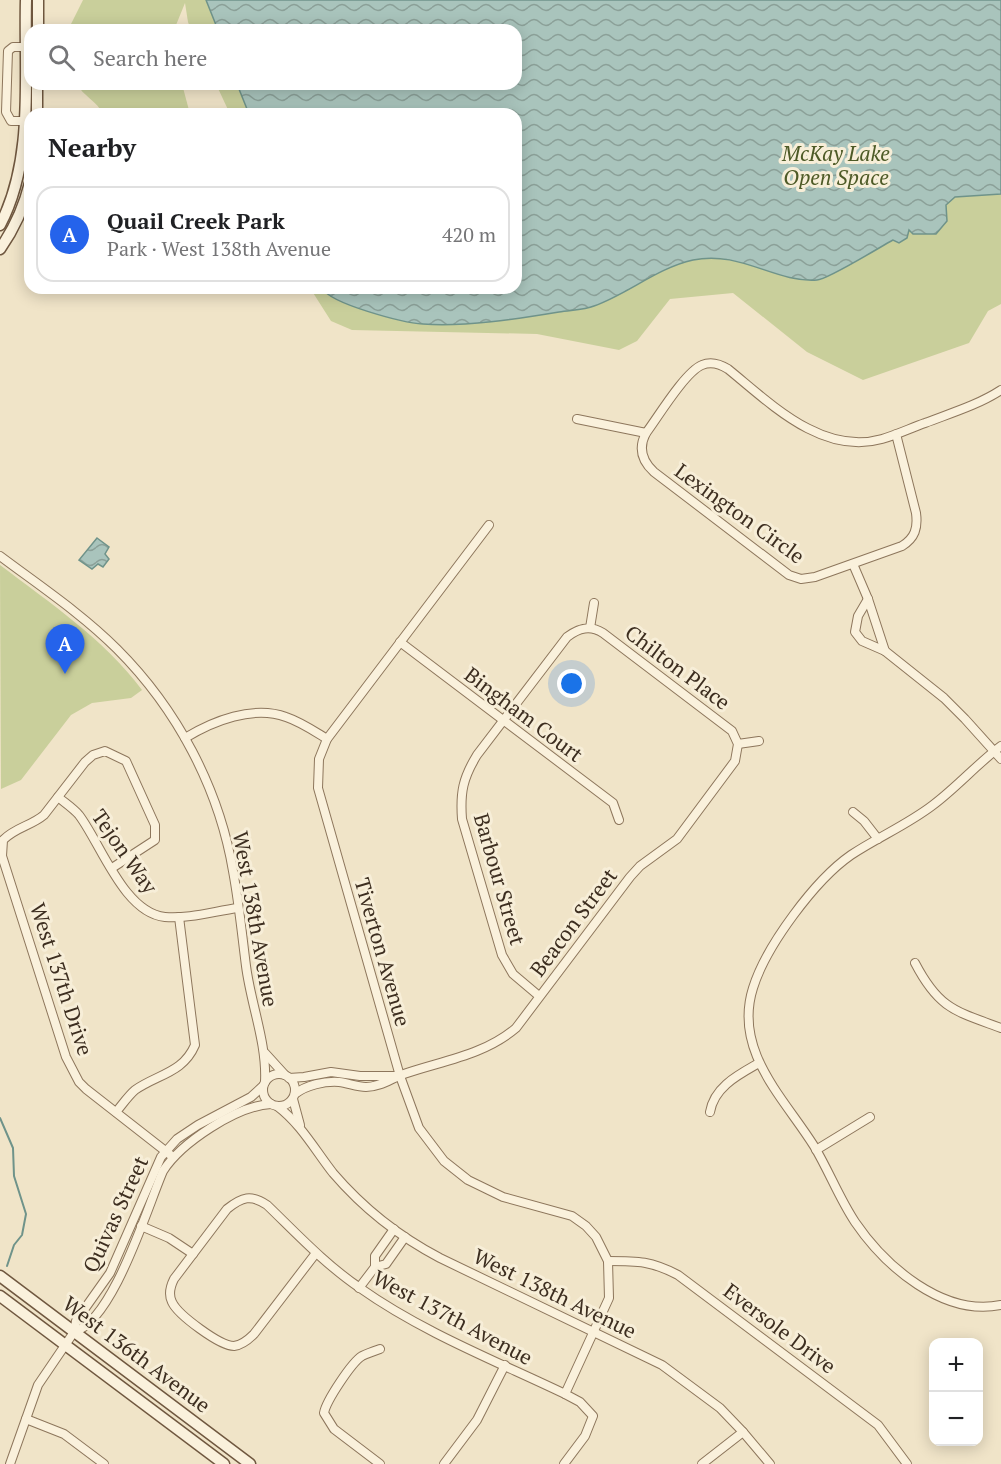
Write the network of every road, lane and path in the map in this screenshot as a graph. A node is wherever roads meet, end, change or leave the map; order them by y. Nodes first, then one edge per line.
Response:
1 (26, 0) edge
2 (38, 0) edge
3 (25, 24) edge
4 (38, 24) edge
5 (24, 47) edge
6 (24, 90) edge
7 (37, 90) edge
8 (24, 108) edge
9 (37, 108) edge
10 (24, 121) joint
11 (24, 200) edge
12 (2, 218) edge
13 (17, 220) junction
14 (0, 249) edge
15 (1001, 390) edge
16 (577, 419) dead end
17 (646, 433) junction
18 (896, 434) junction
19 (489, 525) dead end
20 (0, 556) edge
21 (853, 564) junction
22 (868, 599) junction
23 (594, 603) dead end
24 (590, 628) junction
25 (400, 642) junction
26 (885, 651) junction
27 (504, 721) junction
28 (185, 738) junction
29 (327, 739) junction
30 (759, 741) dead end
31 (738, 744) junction
32 (997, 748) edge
33 (1001, 759) edge
34 (58, 797) junction
35 (853, 812) dead end
36 (619, 820) dead end
37 (878, 839) junction
38 (111, 868) junction
39 (238, 908) junction
40 (179, 917) junction
41 (915, 963) dead end
42 (539, 996) junction
43 (1001, 1028) edge
44 (264, 1051) junction
45 (759, 1063) junction
46 (288, 1076) junction
47 (399, 1076) junction
48 (264, 1084) junction
49 (294, 1096) junction
50 (274, 1105) junction
51 (116, 1112) junction
52 (710, 1112) dead end
53 (870, 1117) dead end
54 (301, 1129) junction
55 (816, 1150) junction
56 (166, 1151) junction
57 (173, 1157) junction
58 (141, 1226) junction
59 (394, 1229) junction
60 (405, 1237) junction
61 (316, 1252) junction
62 (193, 1254) junction
63 (608, 1261) junction
64 (375, 1267) junction
65 (0, 1276) edge
66 (359, 1288) junction
67 (0, 1296) edge
68 (1001, 1305) edge
69 (74, 1332) junction
70 (594, 1332) junction
71 (65, 1345) junction
72 (380, 1348) dead end
73 (505, 1365) junction
74 (564, 1394) junction
75 (26, 1419) junction
76 (743, 1432) junction
77 (10, 1464) edge
78 (104, 1464) edge
79 (224, 1464) edge
80 (250, 1464) edge
81 (380, 1464) edge
82 (444, 1464) edge
83 (564, 1464) edge
84 (702, 1464) edge
85 (770, 1464) edge
86 (907, 1464) edge

1 - 3 main road
2 - 4 main road
5 - 10 street
6 - 8 main road
7 - 9 main road
10 - 12 main road
11 - 13 main road
12 - 13 street
13 - 14 main road
15 - 18 street
16 - 17 street
17 - 18 street
17 - 21 street, Lexington Circle
18 - 21 street, Lexington Circle
19 - 25 street, Tiverton Avenue
20 - 28 street, West 138th Avenue
21 - 22 street
22 - 26 street
22 - 26 street
23 - 24 street
24 - 27 street, Barbour Street
24 - 31 street, Chilton Place
25 - 27 street, Bingham Court
25 - 29 street, Tiverton Avenue
26 - 32 street
27 - 36 street, Bingham Court
27 - 42 street, Barbour Street
28 - 29 street
28 - 39 street, West 138th Avenue
29 - 47 street, Tiverton Avenue
30 - 31 street
31 - 42 street, Beacon Street
32 - 33 street
32 - 37 street
34 - 38 street, Tejon Way
34 - 38 street
34 - 51 street, West 137th Drive
35 - 37 street
37 - 45 street
38 - 40 street, Tejon Way
39 - 40 street, Tejon Way
39 - 44 street, West 138th Avenue
40 - 51 street
41 - 43 street
42 - 47 street, Beacon Street
44 - 46 street, West 138th Avenue
44 - 48 street, West 138th Avenue
45 - 52 street
45 - 55 street
46 - 47 street, Beacon Street
46 - 48 street
46 - 49 street
47 - 49 street, Beacon Street
47 - 63 street, Tiverton Avenue
48 - 50 street
48 - 56 street, Quivas Street
49 - 50 street
49 - 54 street, West 138th Avenue
50 - 54 street, West 138th Avenue
50 - 57 street, Quivas Street
51 - 56 street, West 137th Drive
53 - 55 street
54 - 59 street, West 138th Avenue
55 - 68 street
56 - 57 street, West 137th Drive
56 - 69 street, Quivas Street
57 - 58 street, Quivas Street
58 - 62 street
58 - 69 street, Quivas Street
59 - 60 street, West 138th Avenue
59 - 64 street
60 - 64 street
60 - 70 street, West 138th Avenue
61 - 62 street, West 137th Avenue
61 - 62 street
61 - 66 street, West 137th Avenue
63 - 70 street, Tiverton Avenue
63 - 86 street, Eversole Drive
64 - 66 street
65 - 69 main road, West 136th Avenue
66 - 73 street, West 137th Avenue
67 - 71 main road, West 136th Avenue
69 - 71 street, Quivas Street
69 - 80 main road, West 136th Avenue
70 - 74 street, Tiverton Avenue
70 - 76 street, West 138th Avenue
71 - 75 street, Quivas Street
71 - 79 main road, West 136th Avenue
72 - 81 street
73 - 74 street, West 137th Avenue
73 - 82 street
74 - 83 street, West 137th Avenue
75 - 77 street, Quivas Street
75 - 78 street
76 - 84 street
76 - 85 street, West 138th Avenue

